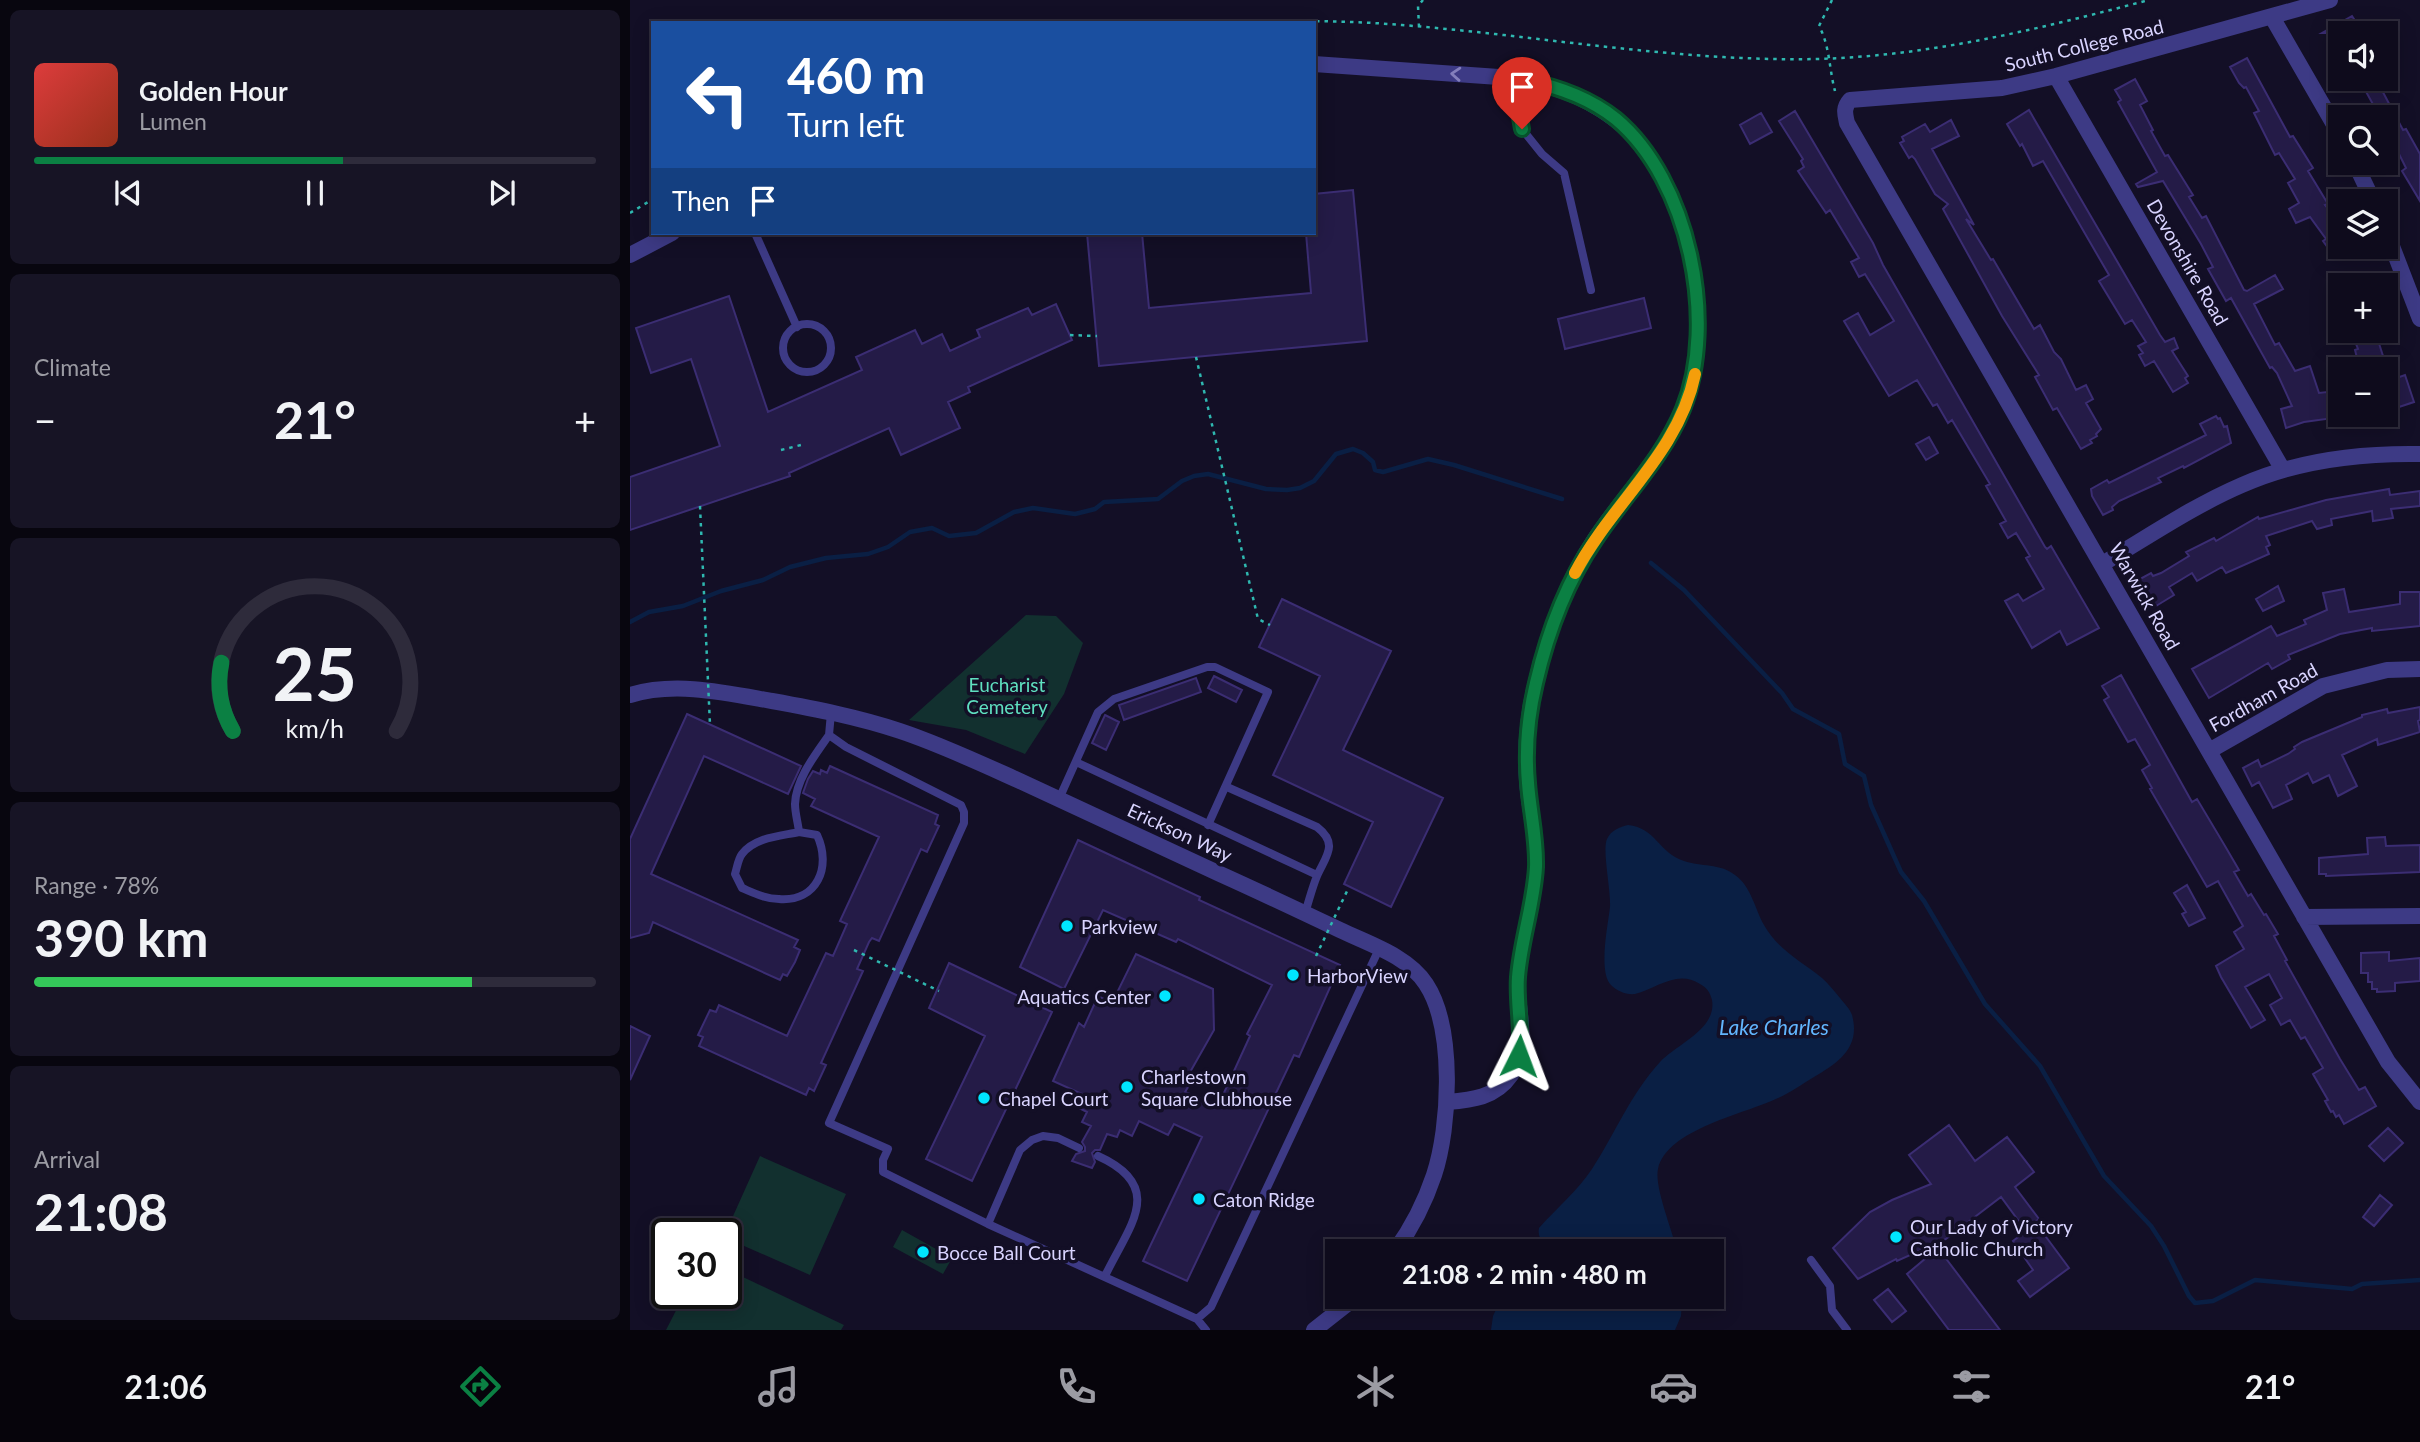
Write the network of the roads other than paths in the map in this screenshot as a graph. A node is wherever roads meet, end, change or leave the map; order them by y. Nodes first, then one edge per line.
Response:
1 (2330, 0) edge
2 (2272, 17) junction
3 (1316, 64) edge
4 (2056, 76) junction
5 (1513, 78) junction
6 (1845, 106) joint
7 (2328, 114) edge
8 (668, 235) edge
9 (756, 235) edge
10 (630, 255) edge
11 (2397, 259) edge
12 (1591, 290) dead end
13 (2420, 318) edge
14 (797, 327) junction
15 (2420, 454) edge
16 (2283, 470) junction
17 (2102, 564) junction
18 (2420, 669) edge
19 (630, 695) edge
20 (832, 712) junction
21 (829, 735) junction
22 (2209, 751) junction
23 (1076, 762) junction
24 (1227, 787) junction
25 (1059, 799) junction
26 (1208, 825) junction
27 (799, 832) junction
28 (1317, 875) junction
29 (1305, 913) junction
30 (2420, 916) edge
31 (2305, 917) junction
32 (1379, 949) junction
33 (1447, 1102) junction
34 (2420, 1102) edge
35 (1079, 1148) dead end
36 (1098, 1156) dead end
37 (988, 1224) junction
38 (1404, 1239) edge
39 (1811, 1260) dead end
40 (1105, 1276) junction
41 (1341, 1309) edge
42 (1197, 1319) junction
43 (1206, 1330) edge
44 (1314, 1330) edge
45 (1847, 1330) edge

1 - 2 street, South College Road
2 - 4 street, South College Road
2 - 7 street
5 -> 3 street
4 - 6 street, South College Road
4 - 16 street, Devonshire Road
5 - 12 lane
5 - 33 street
6 - 17 street, Warwick Road
8 - 10 street
9 - 14 lane
11 - 13 street
14 - 14 lane
15 - 16 street
16 - 17 street
17 - 22 street, Warwick Road
18 - 22 street, Fordham Road
19 - 20 street, Erickson Way
20 - 21 lane
20 - 25 street, Erickson Way
21 - 27 lane
21 - 37 lane
22 - 31 street, Warwick Road
23 - 24 lane
23 - 25 lane
23 - 26 lane
24 - 26 lane
24 - 28 lane
25 - 29 street, Erickson Way
26 - 28 lane
27 - 27 lane
28 - 29 lane
29 - 32 street, Erickson Way
30 - 31 street
31 - 34 street, Warwick Road
32 - 33 street, Erickson Way
32 - 42 lane
33 - 38 street, Erickson Way
35 - 37 lane
36 - 40 lane
37 - 40 lane
39 - 45 lane
40 - 42 lane
41 - 44 street
42 - 43 lane

